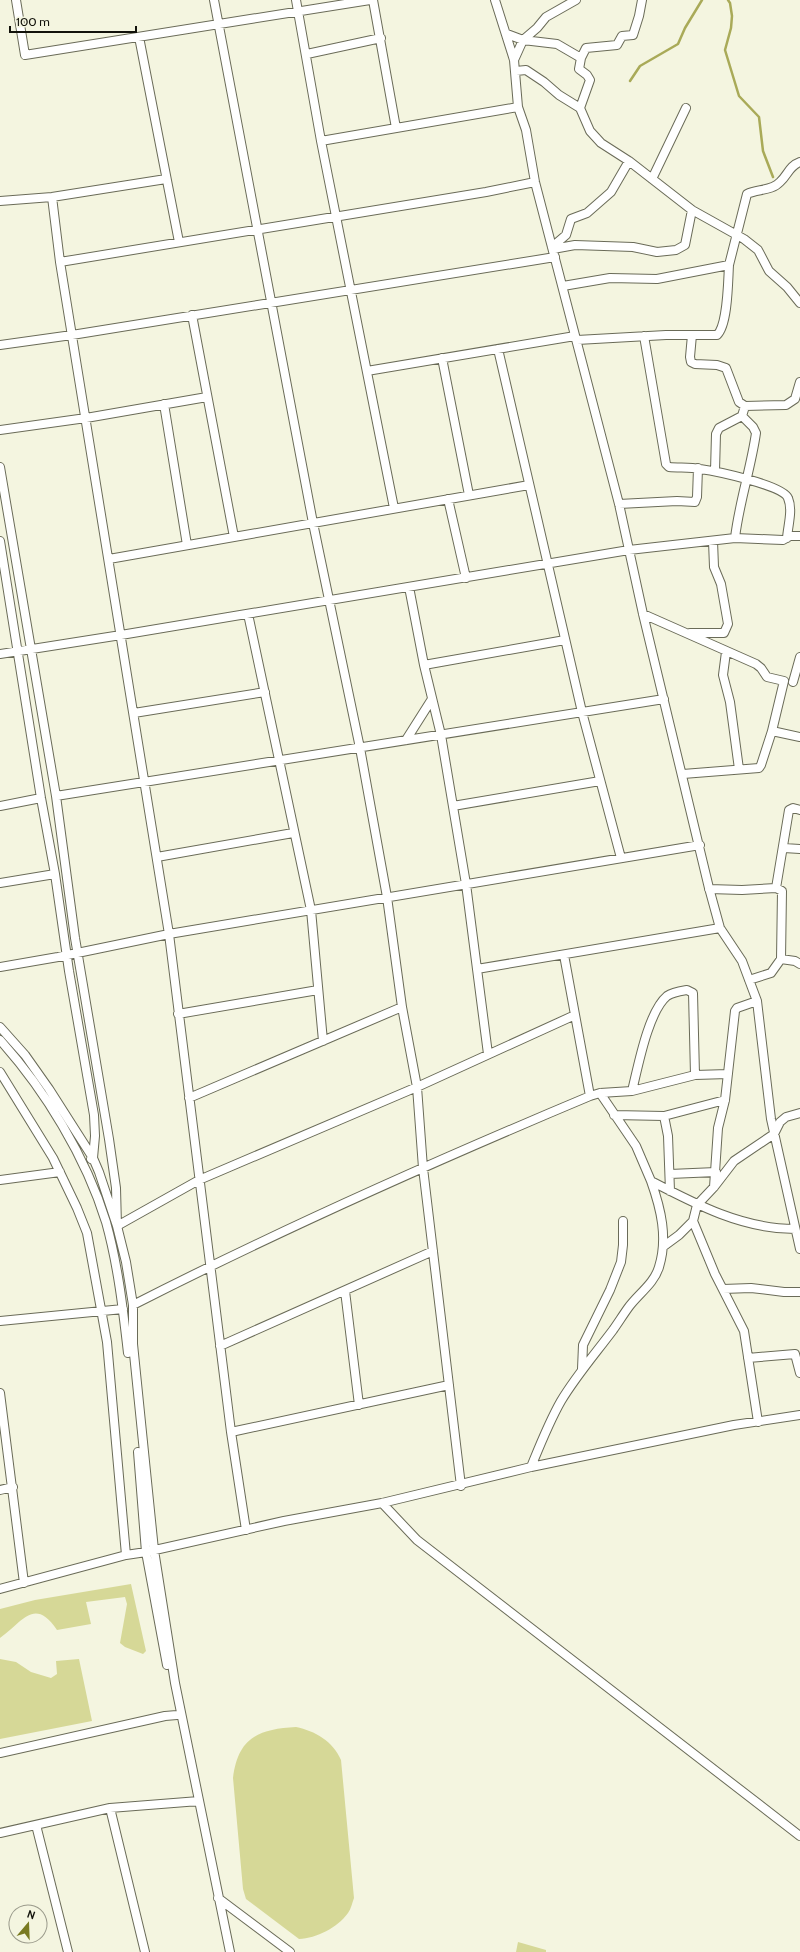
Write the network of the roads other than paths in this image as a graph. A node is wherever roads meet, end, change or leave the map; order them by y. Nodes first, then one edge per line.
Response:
1 (16, 0) edge
2 (214, 0) edge
3 (296, 0) edge
4 (370, 0) edge
5 (373, 0) edge
6 (495, 0) edge
7 (576, 0) edge
8 (642, 0) edge
9 (298, 12) junction
10 (218, 25) junction
11 (507, 34) junction
12 (139, 37) junction
13 (381, 38) junction
14 (523, 40) junction
15 (306, 54) junction
16 (581, 58) junction
17 (514, 60) junction
18 (516, 71) junction
19 (518, 107) junction
20 (580, 108) junction
21 (686, 108) dead end
22 (396, 128) junction
23 (321, 141) junction
24 (628, 161) junction
25 (800, 162) edge
26 (166, 179) junction
27 (652, 179) junction
28 (535, 182) junction
29 (52, 197) junction
30 (0, 201) edge
31 (692, 210) junction
32 (336, 217) junction
33 (257, 229) junction
34 (736, 236) junction
35 (179, 242) junction
36 (553, 251) junction
37 (60, 262) junction
38 (729, 265) junction
39 (563, 286) junction
40 (351, 289) junction
41 (271, 302) junction
42 (800, 303) edge
43 (192, 315) junction
44 (72, 335) junction
45 (692, 335) junction
46 (644, 336) junction
47 (576, 338) junction
48 (0, 345) edge
49 (498, 349) junction
50 (442, 358) junction
51 (367, 371) junction
52 (800, 382) edge
53 (207, 397) junction
54 (164, 404) junction
55 (745, 406) junction
56 (742, 416) junction
57 (86, 418) junction
58 (0, 430) edge
59 (0, 466) edge
60 (698, 468) junction
61 (715, 471) junction
62 (748, 479) junction
63 (530, 485) junction
64 (469, 496) junction
65 (448, 499) junction
66 (619, 504) junction
67 (394, 508) junction
68 (313, 523) junction
69 (800, 536) edge
70 (234, 537) junction
71 (736, 538) junction
72 (787, 538) junction
73 (0, 541) edge
74 (713, 541) junction
75 (187, 545) junction
76 (629, 550) junction
77 (109, 559) junction
78 (548, 564) junction
79 (466, 578) junction
80 (409, 587) junction
81 (329, 600) junction
82 (248, 614) junction
83 (643, 614) junction
84 (686, 633) junction
85 (121, 636) junction
86 (566, 640) junction
87 (30, 649) junction
88 (18, 651) junction
89 (726, 652) junction
90 (0, 654) edge
91 (800, 657) edge
92 (424, 665) junction
93 (784, 681) junction
94 (797, 683) edge
95 (265, 692) junction
96 (432, 699) junction
97 (664, 699) junction
98 (582, 712) junction
99 (134, 713) junction
100 (772, 731) junction
101 (441, 735) junction
102 (800, 737) edge
103 (406, 740) junction
104 (360, 748) junction
105 (279, 761) junction
106 (739, 769) junction
107 (683, 774) junction
108 (600, 781) junction
109 (145, 783) junction
110 (56, 796) junction
111 (41, 798) junction
112 (0, 806) edge
113 (453, 806) junction
114 (800, 810) edge
115 (293, 833) junction
116 (700, 845) junction
117 (784, 848) junction
118 (800, 849) edge
119 (157, 857) junction
120 (621, 858) junction
121 (55, 874) junction
122 (0, 883) edge
123 (466, 884) junction
124 (776, 888) junction
125 (709, 889) junction
126 (387, 898) junction
127 (311, 910) junction
128 (720, 928) junction
129 (168, 934) junction
130 (78, 952) junction
131 (564, 954) junction
132 (66, 955) junction
133 (781, 959) junction
134 (800, 964) edge
135 (0, 967) edge
136 (477, 969) junction
137 (749, 980) junction
138 (318, 990) junction
139 (757, 1001) junction
140 (402, 1006) junction
141 (178, 1014) junction
142 (575, 1015) junction
143 (0, 1027) edge
144 (0, 1040) edge
145 (323, 1041) junction
146 (488, 1054) junction
147 (0, 1072) edge
148 (728, 1074) junction
149 (695, 1075) junction
150 (417, 1087) junction
151 (632, 1091) junction
152 (600, 1093) junction
153 (590, 1096) junction
154 (189, 1098) junction
155 (726, 1100) junction
156 (800, 1113) edge
157 (614, 1115) junction
158 (664, 1116) junction
159 (774, 1134) junction
160 (93, 1158) junction
161 (83, 1165) junction
162 (423, 1168) junction
163 (60, 1172) junction
164 (716, 1172) junction
165 (670, 1174) junction
166 (0, 1180) edge
167 (199, 1180) junction
168 (651, 1181) junction
169 (714, 1187) junction
170 (670, 1191) junction
171 (697, 1204) junction
172 (623, 1221) dead end
173 (693, 1221) junction
174 (117, 1226) junction
175 (795, 1229) junction
176 (664, 1246) junction
177 (800, 1249) edge
178 (433, 1251) junction
179 (210, 1266) junction
180 (723, 1289) junction
181 (345, 1291) junction
182 (800, 1292) edge
183 (133, 1305) junction
184 (123, 1309) junction
185 (102, 1310) junction
186 (0, 1321) edge
187 (220, 1346) junction
188 (748, 1358) junction
189 (582, 1369) junction
190 (800, 1373) edge
191 (449, 1385) junction
192 (0, 1393) edge
193 (359, 1405) junction
194 (800, 1415) edge
195 (758, 1422) junction
196 (231, 1432) junction
197 (531, 1467) junction
198 (461, 1486) junction
199 (12, 1487) junction
200 (0, 1490) edge
201 (382, 1503) junction
202 (246, 1530) junction
203 (150, 1551) junction
204 (126, 1555) junction
205 (24, 1583) junction
206 (0, 1589) edge
207 (177, 1716) junction
208 (0, 1753) edge
209 (199, 1801) junction
210 (110, 1808) junction
211 (36, 1825) junction
212 (0, 1833) edge
213 (800, 1836) edge
214 (218, 1898) junction
215 (68, 1952) edge
216 (145, 1952) edge
217 (230, 1952) edge
218 (290, 1952) edge

1 - 12 street
2 - 10 street
3 - 9 street
4 - 9 street
5 - 13 street
6 - 11 street
7 - 14 street
8 - 16 street
9 - 10 street
9 - 15 street
10 - 12 street
10 - 33 street
11 - 14 street
11 - 17 street
12 - 26 street
13 - 15 street
13 - 22 street
14 - 16 street
14 - 17 street
15 - 23 street
16 - 20 street
17 - 18 street
18 - 19 street
18 - 20 street
19 - 22 street
19 - 28 street
20 - 24 street
21 - 27 street
22 - 23 street
23 - 32 street
24 - 27 street
24 - 36 street
25 - 34 street
26 - 29 street
26 - 35 street
27 - 31 street
28 - 32 street
28 - 36 street
29 - 30 street
29 - 37 street
31 - 34 street
31 - 36 street
32 - 33 street
32 - 40 street
33 - 35 street
33 - 41 street
34 - 38 street
34 - 42 street
35 - 37 street
36 - 39 street
36 - 40 street
37 - 44 street
38 - 39 street
38 - 45 street
39 - 47 street
40 - 41 street
40 - 51 street
41 - 43 street
41 - 68 street
43 - 44 street
43 - 53 street
44 - 48 street
44 - 57 street
45 - 46 street
45 - 55 street
46 - 47 street
46 - 60 street
47 - 49 street
47 - 66 street
49 - 50 street
49 - 63 street
50 - 51 street
50 - 64 street
51 - 67 street
52 - 55 street
53 - 54 street
53 - 70 street
54 - 57 street
54 - 75 street
55 - 56 street
56 - 61 street
56 - 62 street
57 - 58 street
57 - 77 street
59 - 87 street
60 - 61 street
60 - 66 street
61 - 62 street
62 - 71 street
62 - 72 street
63 - 64 street
63 - 78 street
64 - 65 street
65 - 67 street
65 - 79 street
66 - 76 street
67 - 68 street
68 - 70 street
68 - 81 street
69 - 72 street
70 - 75 street
71 - 72 street
71 - 74 street
73 - 88 street
74 - 76 street
74 - 84 street
75 - 77 street
76 - 78 street
76 - 83 street
77 - 85 street
78 - 79 street
78 - 86 street
79 - 80 street
80 - 81 street
80 - 92 street
81 - 82 street
81 - 104 street
82 - 85 street
82 - 95 street
83 - 84 street
83 - 97 street
84 - 89 street
85 - 87 street
85 - 99 street
86 - 92 street
86 - 98 street
87 - 88 street
87 - 110 street
88 - 90 street
88 - 111 street
89 - 93 street
89 - 106 street
91 - 94 street
92 - 96 street
93 - 94 street
93 - 100 street
95 - 99 street
95 - 105 street
96 - 101 street
96 - 103 street
97 - 98 street
97 - 107 street
98 - 101 street
98 - 108 street
99 - 109 street
100 - 102 street
100 - 106 street
101 - 103 street
101 - 113 street
103 - 104 street
104 - 105 street
104 - 126 street
105 - 109 street
105 - 115 street
106 - 107 street
107 - 116 street
108 - 113 street
108 - 120 street
109 - 110 street
109 - 119 street
110 - 130 street
111 - 112 street
111 - 121 street
113 - 123 street
114 - 117 street
115 - 119 street
115 - 127 street
116 - 120 street
116 - 125 street
117 - 118 street
117 - 124 street
119 - 129 street
120 - 123 street
121 - 122 street
121 - 132 street
123 - 126 street
123 - 136 street
124 - 125 street
124 - 133 street
125 - 128 street
126 - 127 street
126 - 140 street
127 - 129 street
127 - 138 street
128 - 131 street
128 - 137 street
129 - 130 street
129 - 141 street
130 - 132 street
130 - 174 street
131 - 136 street
131 - 142 street
132 - 135 street
132 - 160 street
133 - 134 street
133 - 137 street
136 - 146 street
137 - 139 street
138 - 141 street
138 - 145 street
139 - 148 street
139 - 159 street
140 - 145 street
140 - 150 street
141 - 154 street
142 - 146 street
142 - 153 street
143 - 160 street
144 - 161 street
145 - 154 street
146 - 150 street
147 - 163 street
148 - 149 street
148 - 155 street
149 - 151 street
149 - 151 street
150 - 162 street
150 - 167 street
151 - 152 street
152 - 153 street
152 - 157 street
153 - 162 street
154 - 167 street
155 - 158 street
155 - 164 street
156 - 159 street
157 - 158 street
157 - 168 street
158 - 165 street
159 - 169 street
159 - 175 street
160 - 161 street
160 - 174 street
161 - 184 street
162 - 178 street
162 - 179 street
163 - 166 street
163 - 185 street
164 - 165 street
164 - 169 street
165 - 170 street
167 - 174 street
167 - 179 street
168 - 170 street
168 - 176 street
169 - 171 street
170 - 171 street
171 - 173 street
171 - 175 street
172 - 189 street
173 - 176 street
173 - 180 street
174 - 183 street
175 - 177 street
176 - 189 street
178 - 181 street
178 - 191 street
179 - 183 street
179 - 187 street
180 - 182 street
180 - 188 street
181 - 187 street
181 - 193 street
183 - 203 street
184 - 185 street
184 - 203 street
185 - 186 street
185 - 204 street
187 - 196 street
188 - 190 street
188 - 195 street
189 - 197 street
191 - 193 street
191 - 198 street
192 - 199 street
193 - 196 street
194 - 195 street
195 - 197 street
196 - 202 street
197 - 198 street
198 - 201 street
199 - 200 street
199 - 205 street
201 - 202 street
201 - 213 street
202 - 203 street
203 - 204 street
203 - 207 street
203 - 209 street
204 - 205 street
205 - 206 street
207 - 208 street
207 - 209 street
209 - 210 street
209 - 214 street
210 - 211 street
210 - 216 street
211 - 212 street
211 - 215 street
214 - 217 street
214 - 218 street

